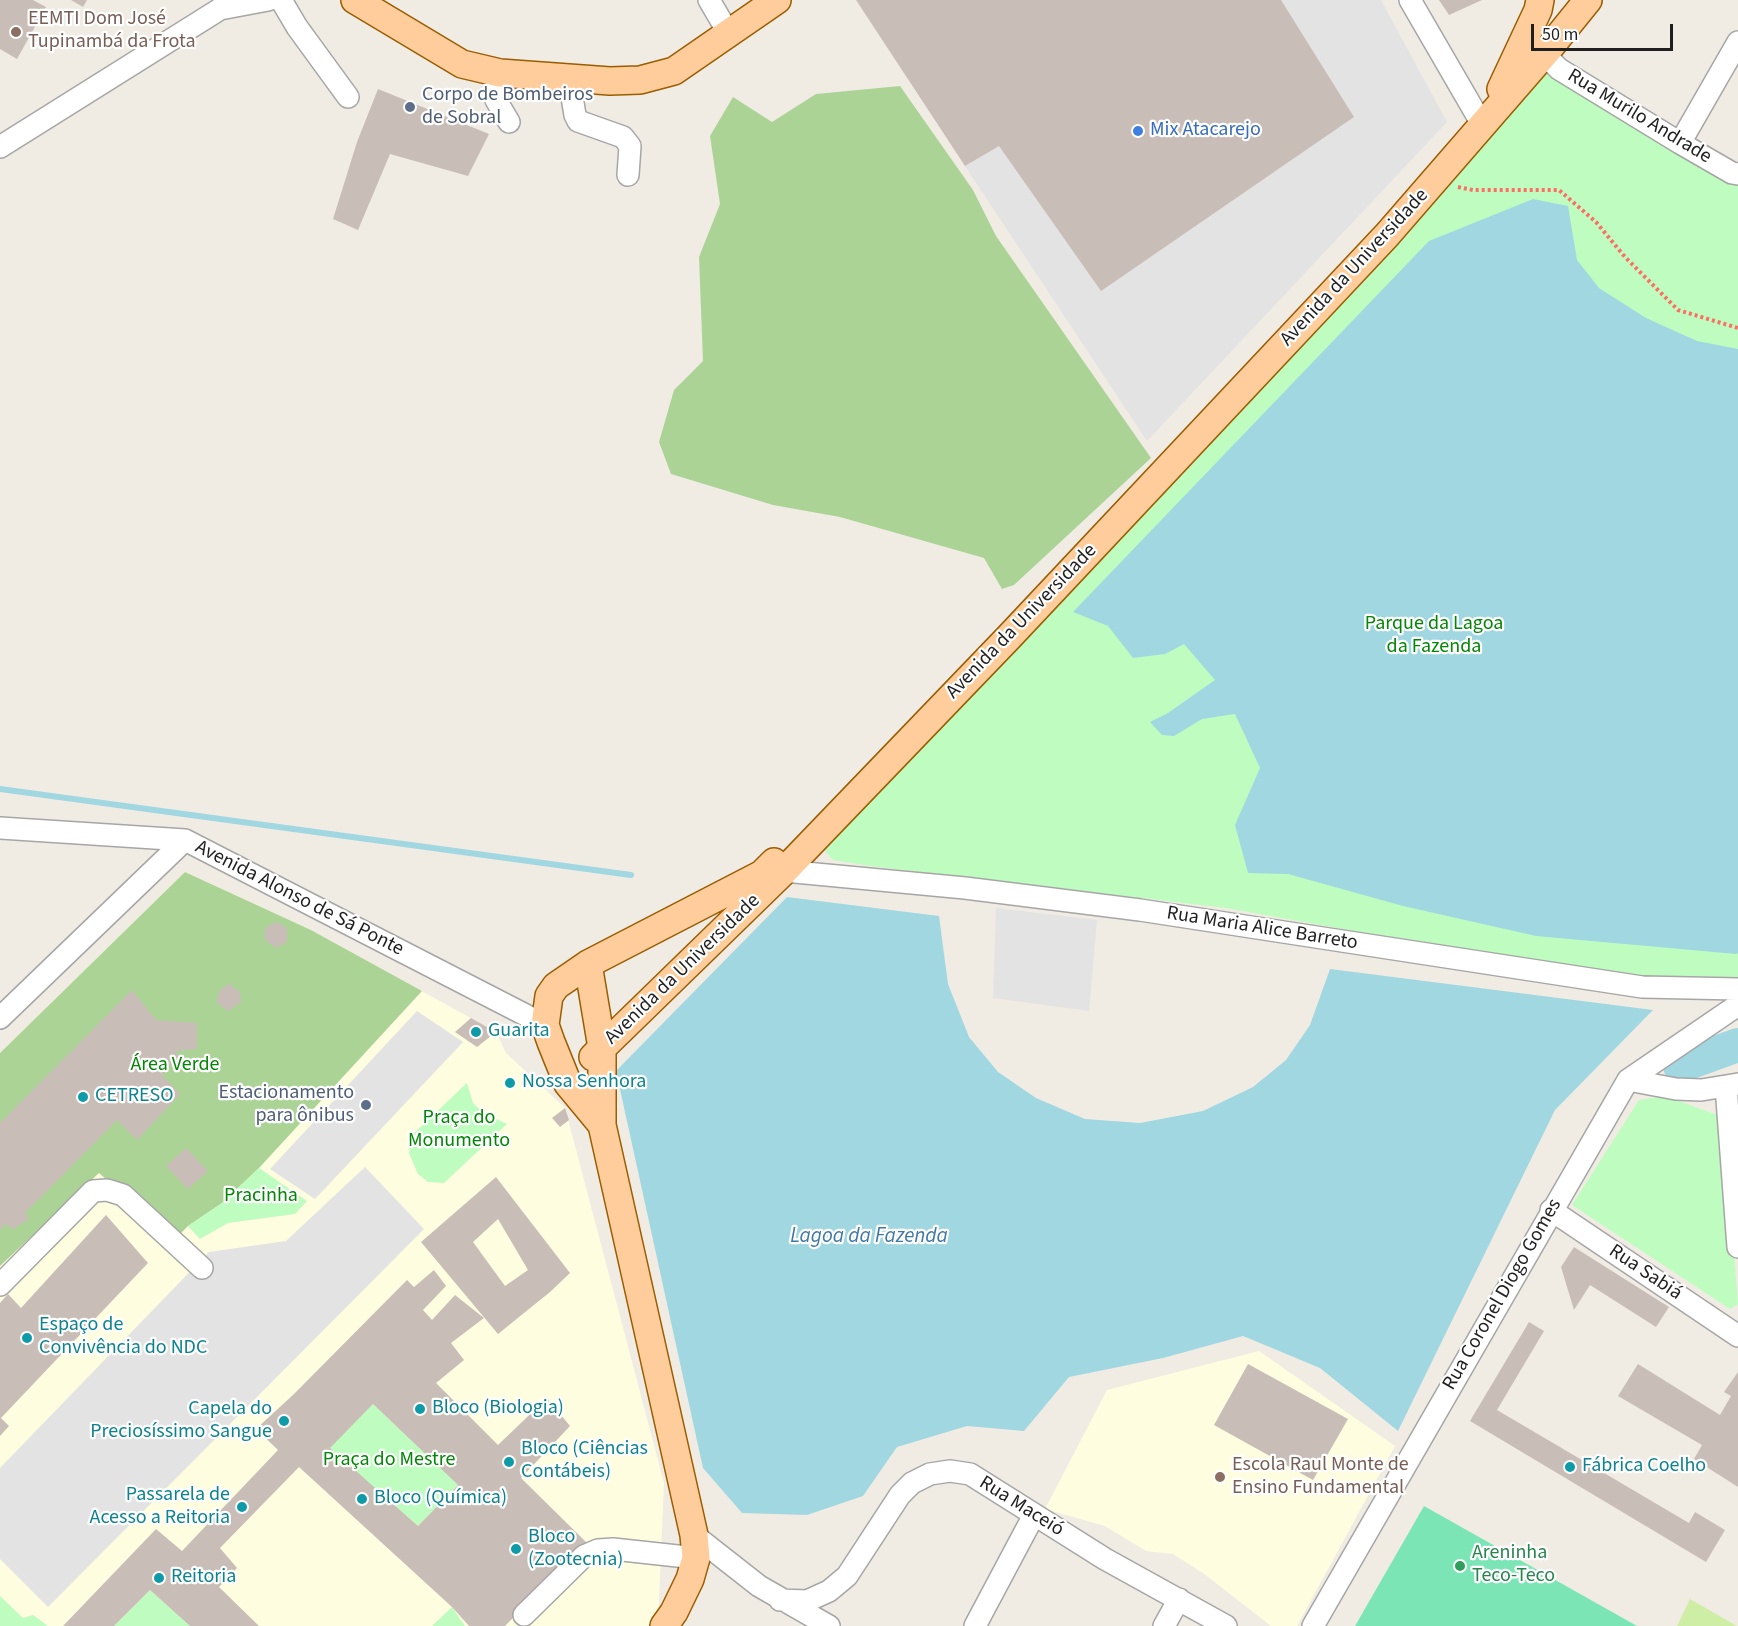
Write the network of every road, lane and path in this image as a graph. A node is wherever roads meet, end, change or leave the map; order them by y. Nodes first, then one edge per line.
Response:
1 (268, 0) edge
2 (281, 0) edge
3 (355, 0) edge
4 (709, 0) edge
5 (777, 0) edge
6 (1410, 0) edge
7 (1588, 0) edge
8 (224, 4) edge
9 (1539, 5) edge
10 (729, 34) junction
11 (1738, 42) edge
12 (1546, 52) junction
13 (500, 73) junction
14 (569, 79) junction
15 (348, 98) dead end
16 (1479, 119) junction
17 (509, 122) dead end
18 (1680, 143) junction
19 (0, 147) edge
20 (1738, 174) edge
21 (628, 175) dead end
22 (1458, 187) dead end
23 (1738, 328) edge
24 (0, 828) edge
25 (185, 840) junction
26 (784, 871) junction
27 (588, 964) junction
28 (1738, 989) edge
29 (1738, 1005) edge
30 (0, 1018) edge
31 (545, 1025) junction
32 (602, 1048) junction
33 (1628, 1080) junction
34 (568, 1084) junction
35 (1732, 1085) edge
36 (602, 1125) junction
37 (1551, 1210) junction
38 (1738, 1247) edge
39 (202, 1268) dead end
40 (0, 1285) edge
41 (1738, 1336) edge
42 (1034, 1515) junction
43 (695, 1547) junction
44 (1179, 1599) junction
45 (780, 1600) junction
46 (524, 1615) dead end
47 (664, 1626) edge
48 (829, 1626) edge
49 (975, 1626) edge
50 (1164, 1626) edge
51 (1226, 1626) edge
52 (1313, 1626) edge

1 - 8 street
2 - 15 street
3 - 13 main road
4 - 10 street
5 - 10 main road
6 - 16 street
7 - 12 main road, Avenida da Universidade
8 - 19 street
9 - 12 main road
9 - 16 main road, Avenida da Universidade
10 - 14 main road
11 - 18 street
12 - 18 street, Rua Murilo Andrade
12 - 26 main road, Avenida da Universidade
13 - 14 main road
13 - 17 street
14 - 21 street
16 - 27 main road, Avenida da Universidade
18 - 20 street, Rua Murilo Andrade
22 - 23 path
24 - 25 street, Avenida Alonso de Sá Ponte
25 - 30 street
25 - 31 street, Avenida Alonso de Sá Ponte
26 - 28 street, Rua Maria Alice Barreto
26 - 32 main road, Avenida da Universidade
27 - 31 main road, Avenida da Universidade
27 - 32 main road
29 - 33 street, Rua Coronel Diogo Gomes
31 - 34 main road, Avenida da Universidade
32 - 34 main road
32 - 36 main road, Avenida da Universidade
33 - 35 street
33 - 37 street, Rua Coronel Diogo Gomes
34 - 36 main road, Avenida da Universidade
35 - 38 street
36 - 43 main road
37 - 41 street, Rua Sabiá
37 - 52 street, Rua Coronel Diogo Gomes
39 - 40 street
42 - 44 street, Rua Maceió
42 - 45 street, Rua Maceió
42 - 49 street
43 - 45 street
43 - 46 street
43 - 47 main road
44 - 50 street
44 - 51 street, Rua Maceió
45 - 48 street

